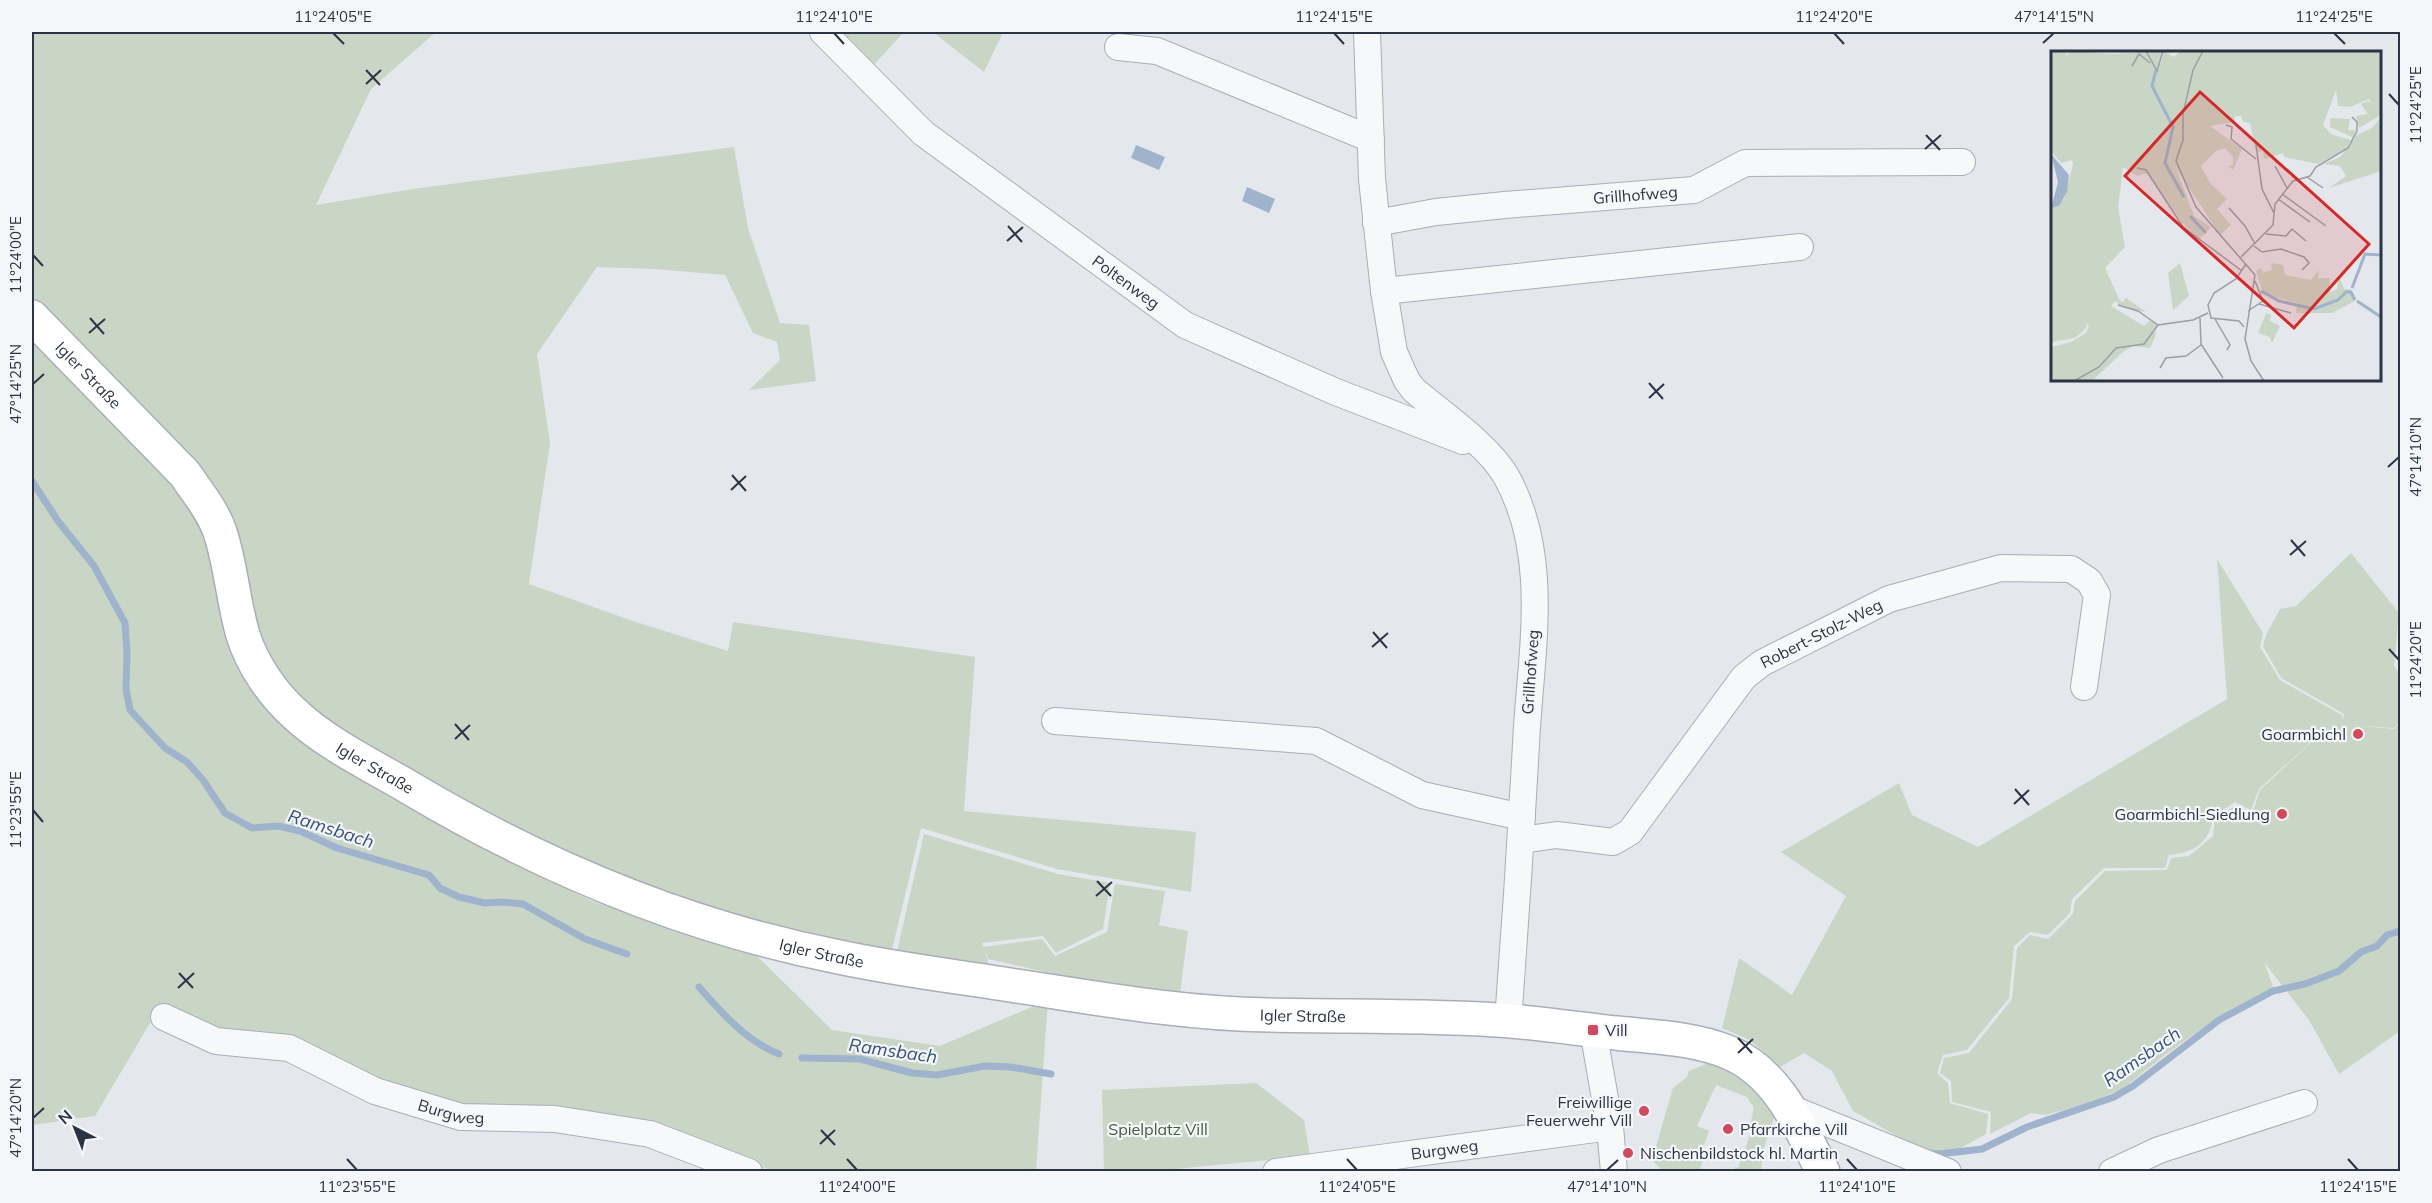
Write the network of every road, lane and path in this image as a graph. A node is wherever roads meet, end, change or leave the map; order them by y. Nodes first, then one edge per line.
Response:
1 (823, 32) edge
2 (1367, 32) edge
3 (1118, 47) dead end
4 (1371, 139) junction
5 (1962, 162) dead end
6 (1376, 222) junction
7 (1800, 247) dead end
8 (1384, 291) junction
9 (32, 317) edge
10 (1483, 449) junction
11 (2084, 687) dead end
12 (1055, 721) dead end
13 (1522, 828) junction
14 (164, 1017) dead end
15 (1508, 1021) junction
16 (1593, 1030) junction
17 (2304, 1103) dead end
18 (1790, 1108) junction
19 (1610, 1127) junction
20 (749, 1172) edge
21 (1276, 1172) edge
22 (1614, 1172) edge
23 (1823, 1172) edge
24 (1948, 1172) edge
25 (2112, 1172) edge

1 - 10 street, Poltenweg
2 - 4 street, Grillhofweg
3 - 4 street
4 - 6 street, Grillhofweg
5 - 6 street, Grillhofweg
6 - 8 street, Grillhofweg
7 - 8 street
8 - 10 street, Grillhofweg
9 - 15 main road, Igler Straße
10 - 13 street, Grillhofweg
11 - 13 street, Robert-Stolz-Weg
12 - 13 street
13 - 15 street, Grillhofweg
14 - 20 street, Burgweg
15 - 16 main road, Igler Straße
16 - 18 main road, Igler Straße
16 - 19 street
17 - 25 street
18 - 23 main road, Igler Straße
18 - 24 street
19 - 21 street, Burgweg
19 - 22 street

